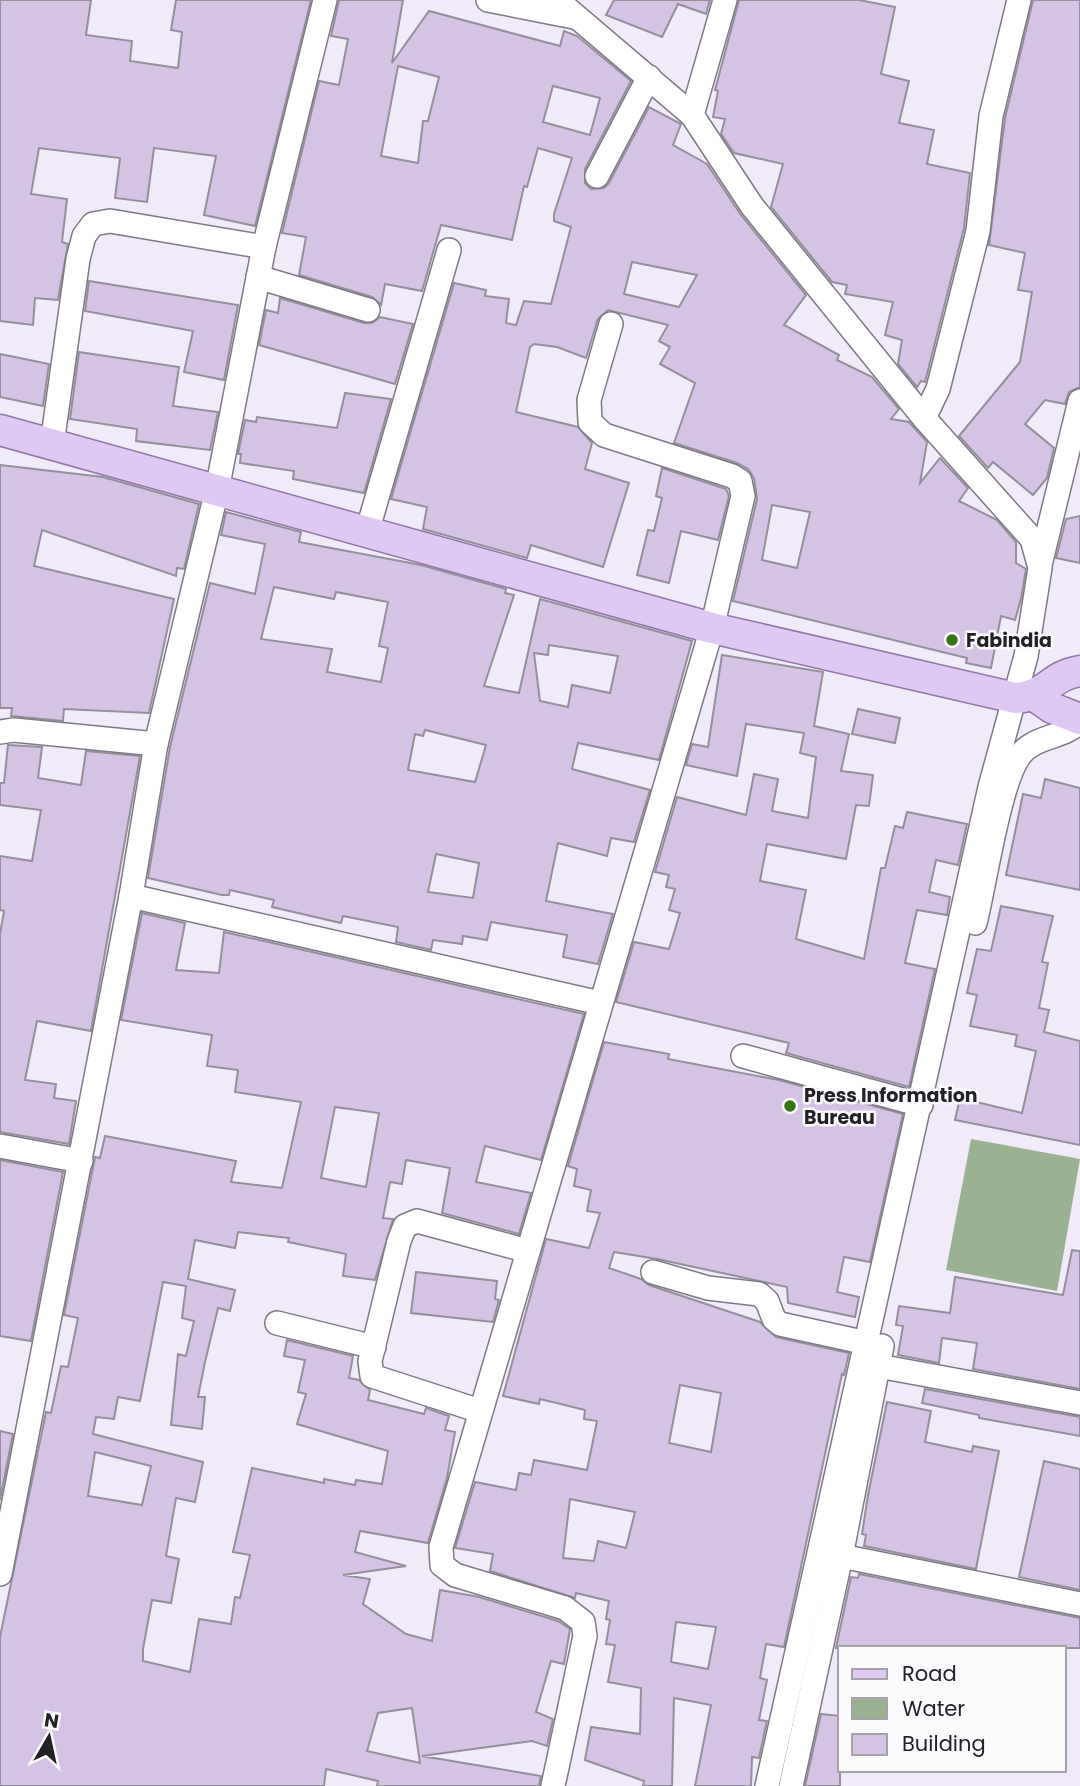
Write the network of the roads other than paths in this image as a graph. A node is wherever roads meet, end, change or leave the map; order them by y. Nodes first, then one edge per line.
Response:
1 (325, 0) edge
2 (488, 0) edge
3 (557, 0) edge
4 (725, 0) edge
5 (1019, 0) edge
6 (582, 19) junction
7 (649, 77) junction
8 (692, 115) junction
9 (597, 176) dead end
10 (264, 247) junction
11 (449, 250) dead end
12 (258, 276) junction
13 (368, 310) dead end
14 (611, 324) dead end
15 (1080, 401) edge
16 (924, 418) junction
17 (0, 430) edge
18 (52, 444) junction
19 (217, 490) junction
20 (367, 532) junction
21 (1040, 568) junction
22 (712, 628) junction
23 (1080, 671) edge
24 (1026, 697) junction
25 (1080, 720) edge
26 (0, 732) edge
27 (156, 744) junction
28 (131, 896) junction
29 (600, 1003) junction
30 (743, 1056) dead end
31 (921, 1105) junction
32 (0, 1146) edge
33 (81, 1161) junction
34 (527, 1251) junction
35 (653, 1272) dead end
36 (277, 1323) dead end
37 (867, 1343) junction
38 (374, 1347) junction
39 (878, 1366) junction
40 (1080, 1402) edge
41 (480, 1411) junction
42 (841, 1556) junction
43 (0, 1574) edge
44 (1080, 1604) edge
45 (553, 1786) edge
46 (767, 1786) edge
47 (791, 1786) edge

1 - 10 street
2 - 6 street
3 - 6 street
4 - 8 street
5 - 16 street
6 - 7 street
7 - 8 street
7 - 9 street
8 - 16 street
10 - 12 street
10 - 18 street
11 - 20 street
12 - 13 street
12 - 19 street
14 - 22 street
15 - 21 street
16 - 21 street
17 - 18 main road
18 - 19 main road
19 - 20 main road
19 - 27 street
20 - 22 main road
21 - 24 street
22 - 24 main road
22 - 29 street
23 - 24 main road
24 - 25 main road
24 - 31 street
25 - 39 street
26 - 27 street
27 - 28 street
28 - 29 street
28 - 33 street
29 - 34 street
30 - 31 street
31 - 37 street
32 - 33 street
33 - 43 street
34 - 38 street
34 - 41 street
35 - 37 street
36 - 38 street
37 - 46 street
38 - 41 street
39 - 40 street
39 - 42 street
41 - 45 street
42 - 44 street
42 - 47 street

